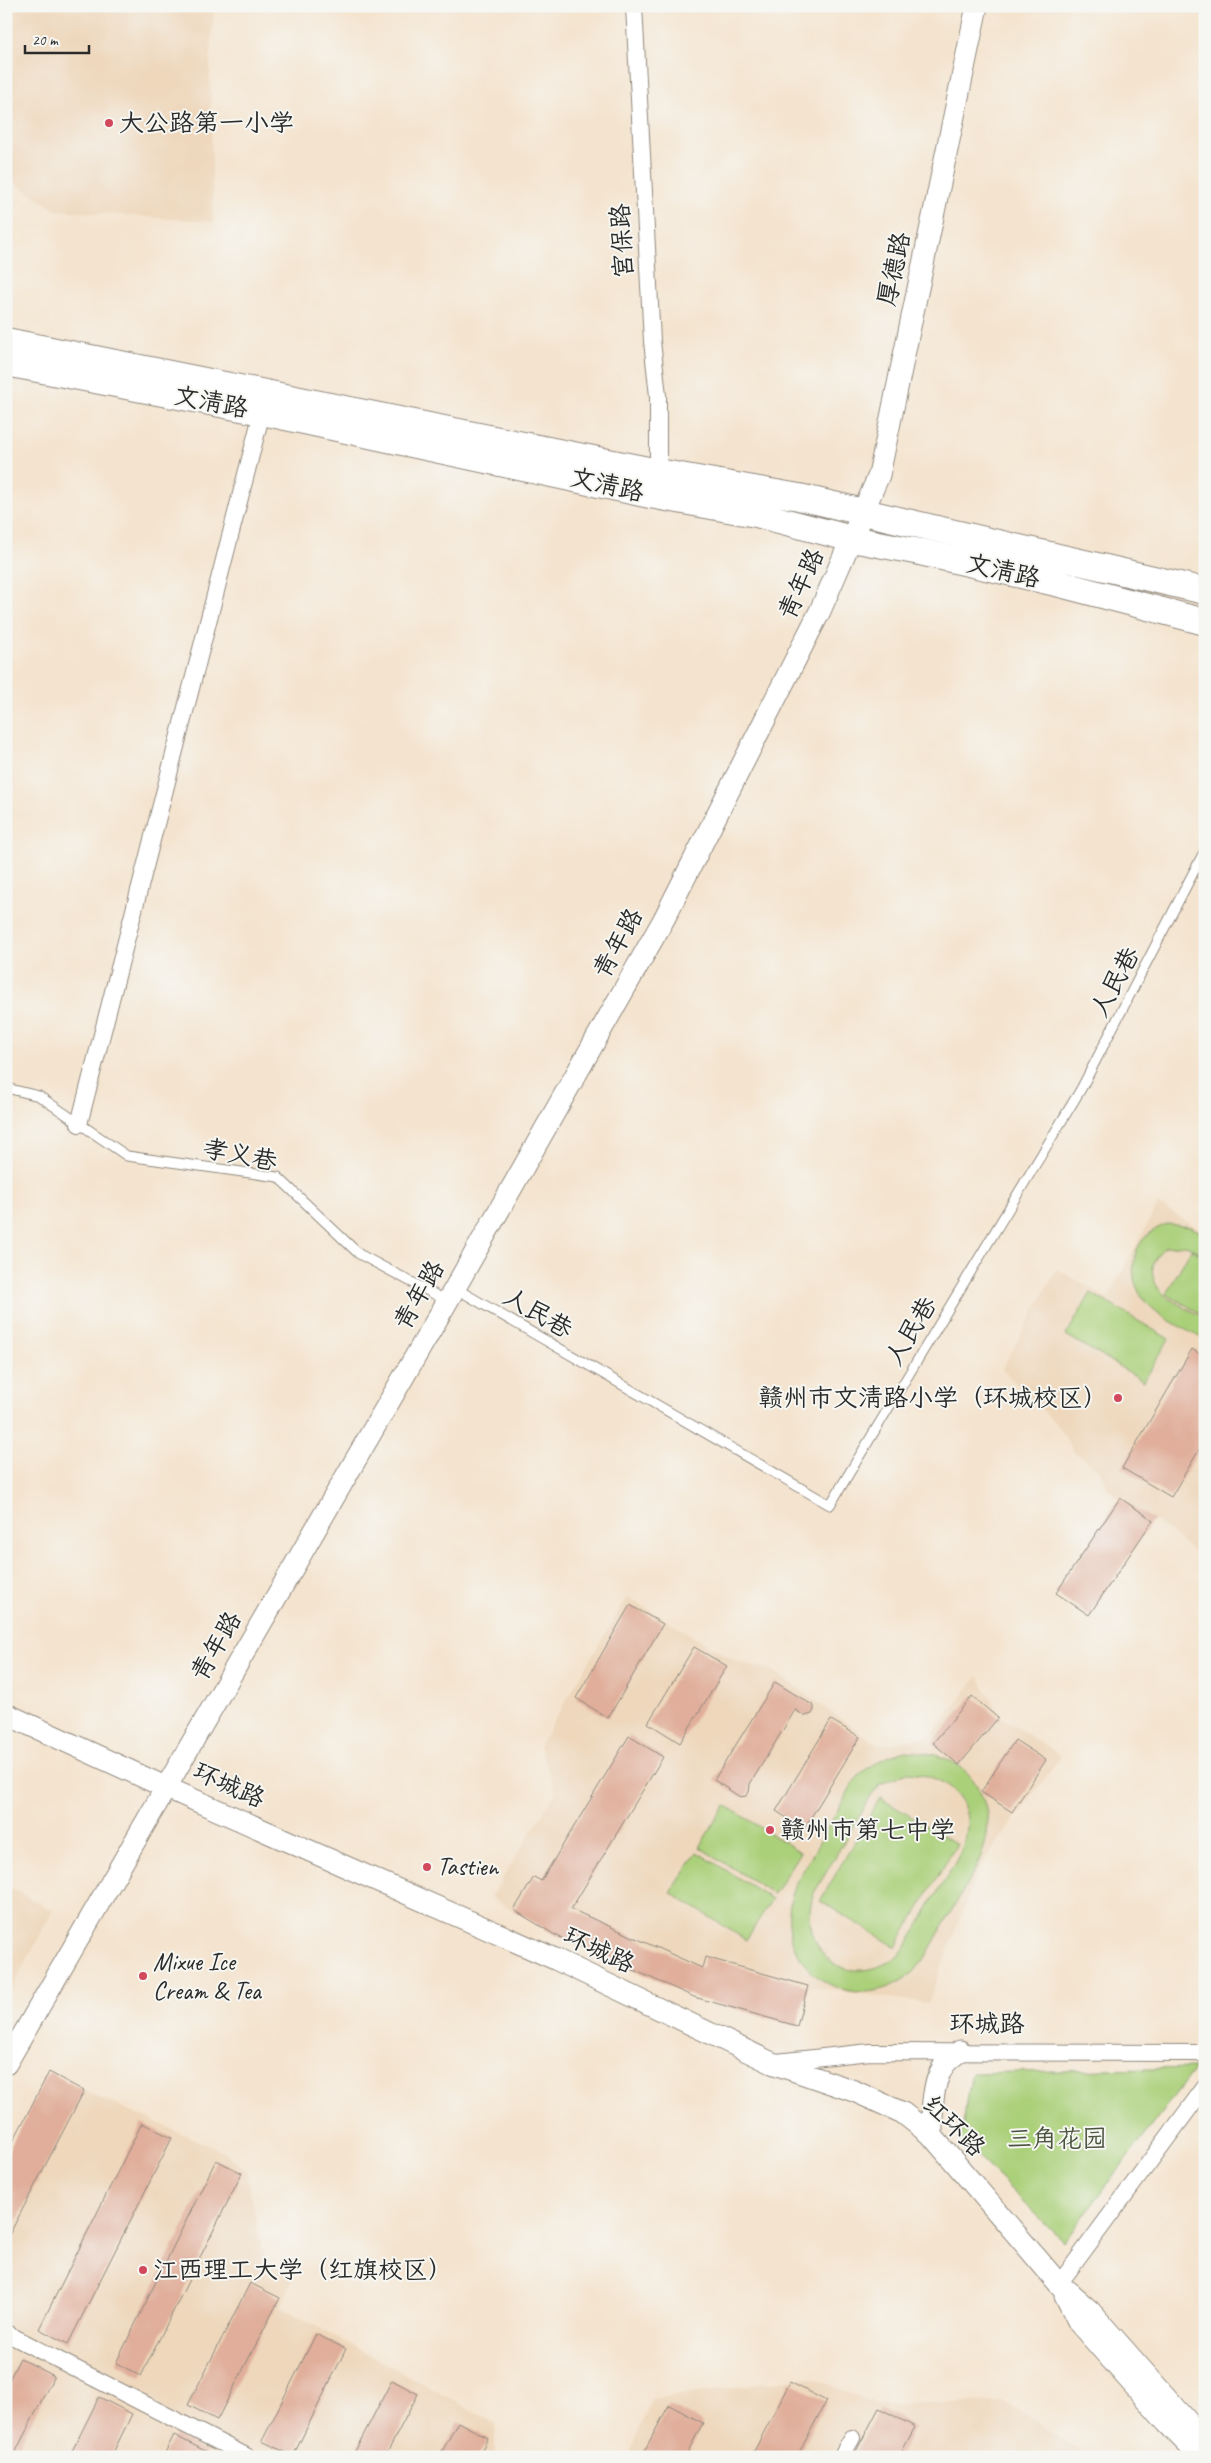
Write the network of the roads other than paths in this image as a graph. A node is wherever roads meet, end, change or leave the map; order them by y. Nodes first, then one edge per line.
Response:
1 (634, 6) edge
2 (977, 6) edge
3 (6, 341) edge
4 (6, 363) edge
5 (262, 412) junction
6 (658, 472) junction
7 (863, 513) junction
8 (852, 539) junction
9 (1205, 591) edge
10 (1205, 622) edge
11 (1205, 850) edge
12 (6, 1088) edge
13 (79, 1124) junction
14 (451, 1294) junction
15 (6, 1714) edge
16 (165, 1787) junction
17 (960, 2051) junction
18 (1205, 2053) edge
19 (772, 2063) junction
20 (6, 2064) edge
21 (1205, 2087) edge
22 (932, 2136) junction
23 (1059, 2284) junction
24 (6, 2333) edge
25 (852, 2438) dead end
26 (1205, 2441) edge
27 (248, 2457) edge
28 (841, 2457) edge
29 (1200, 2457) edge

1 - 6 street, 宫保路
2 - 7 street, 厚德路
3 - 6 main road, 文清路
4 - 5 main road, 文清路
5 - 8 main road, 文清路
5 - 13 street
6 - 7 main road, 文清路
7 - 8 street, 厚德路
7 - 9 main road, 文清路
8 - 10 main road, 文清路
8 - 14 street, 青年路
11 - 14 lane, 人民巷
12 - 13 lane, 孝义巷
13 - 14 lane, 孝义巷
14 - 16 street, 青年路
15 - 16 street, 环城路
16 - 19 street, 环城路
16 - 20 street, 青年路
17 - 18 street, 环城路
17 - 19 street, 环城路
17 - 22 street
19 - 22 street, 红环路
21 - 23 street
22 - 23 street, 红环路
23 - 26 street, 红环路
23 - 29 street, 红环路
24 - 27 street
25 - 28 street

